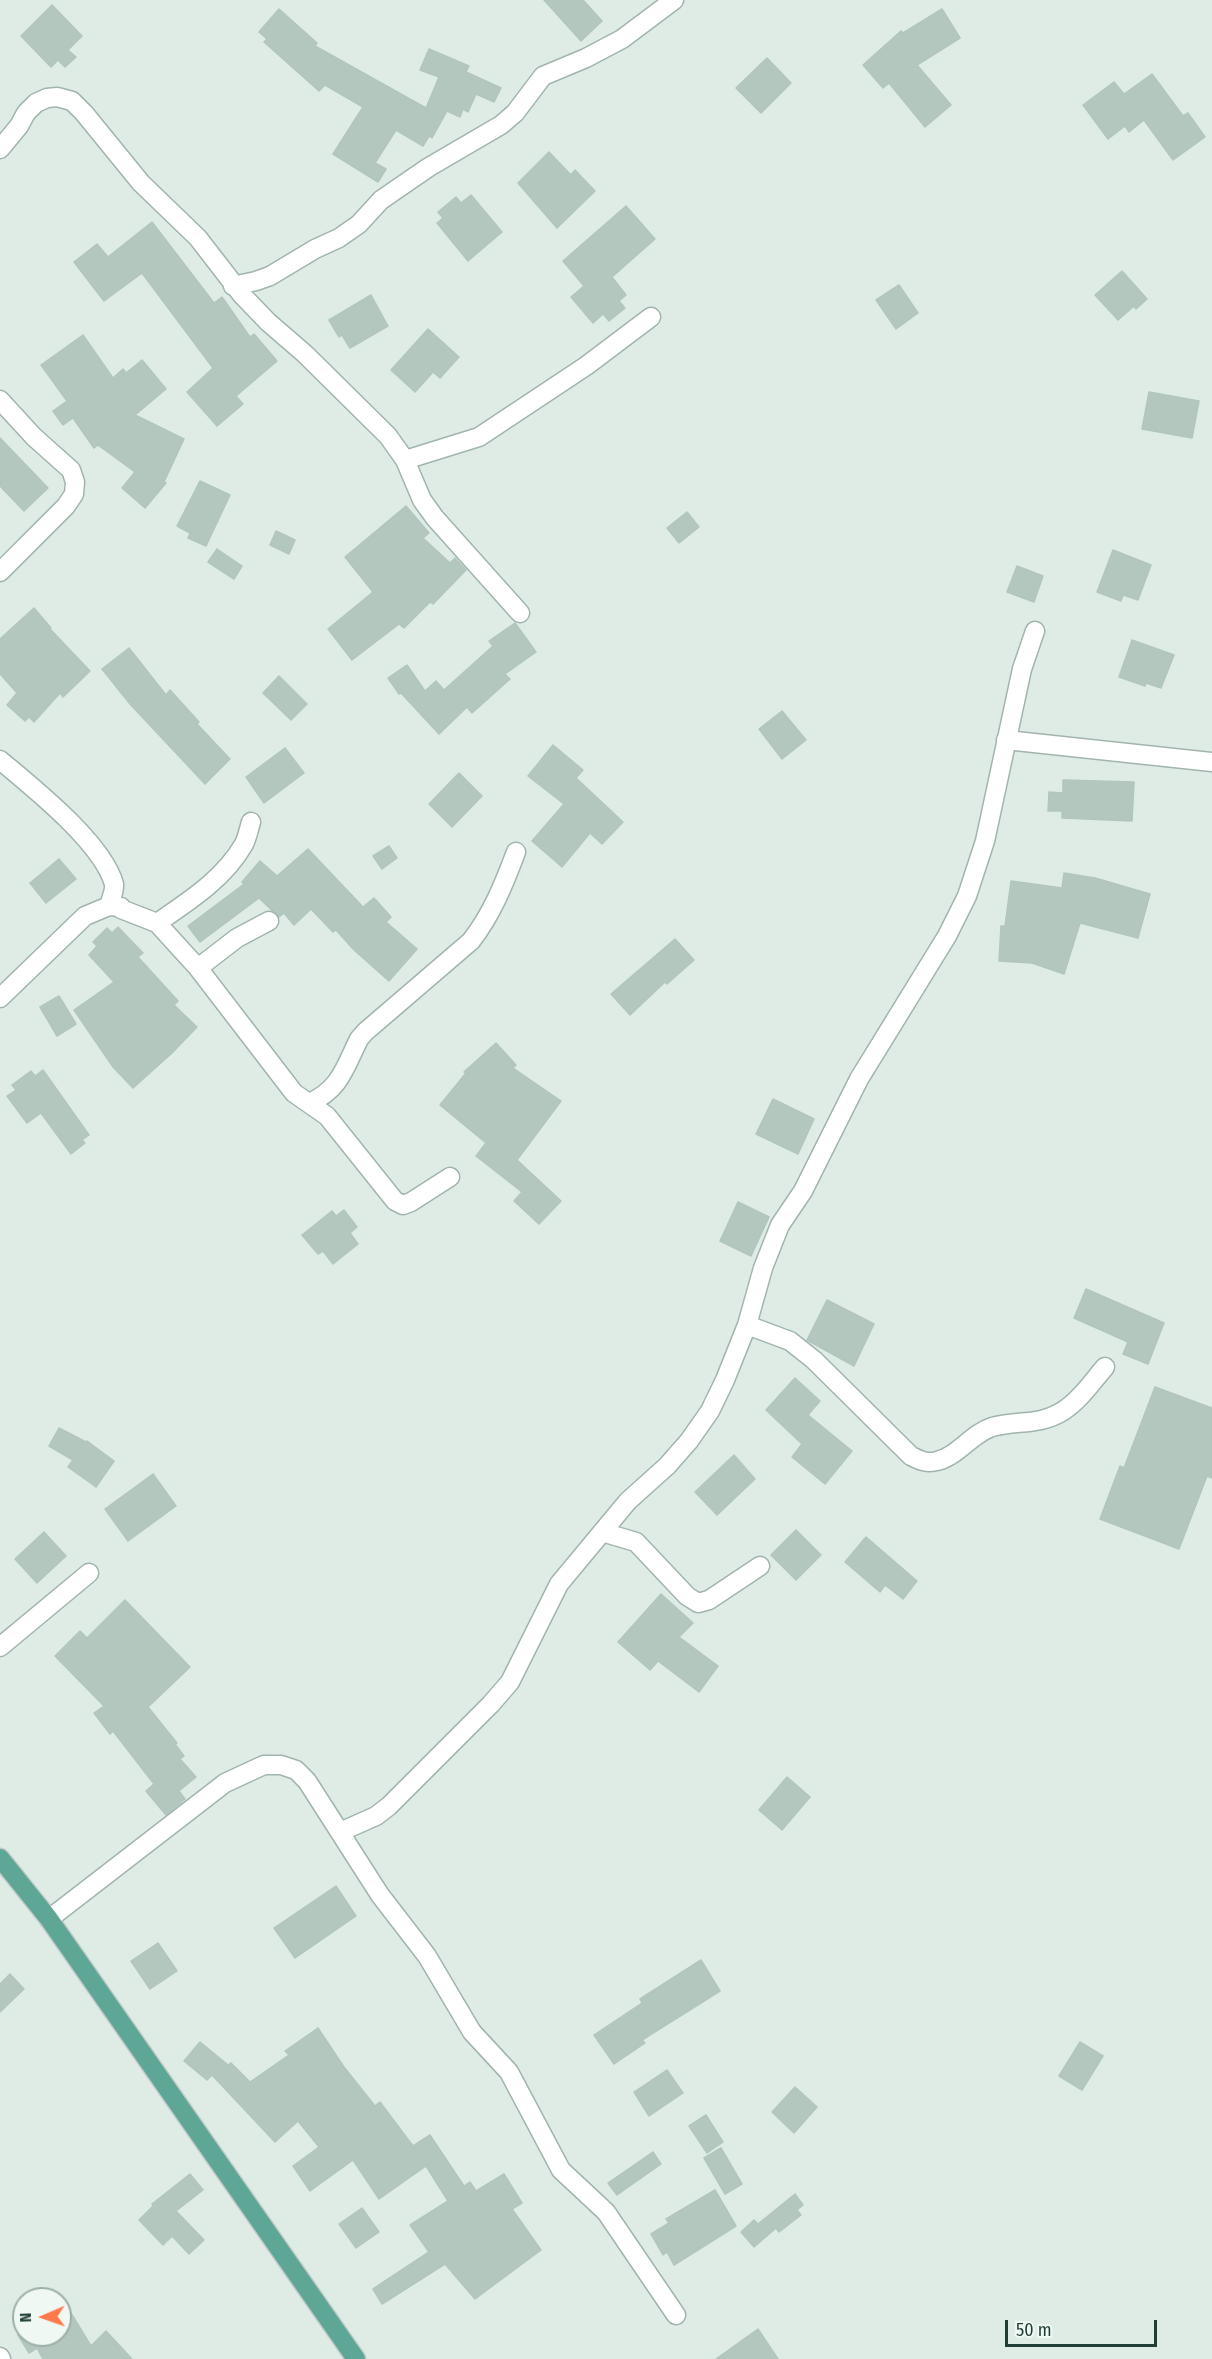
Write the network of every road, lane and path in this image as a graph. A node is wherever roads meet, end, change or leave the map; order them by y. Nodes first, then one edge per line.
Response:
1 (674, 0) edge
2 (0, 149) edge
3 (233, 286) junction
4 (651, 317) dead end
5 (0, 400) edge
6 (405, 460) junction
7 (0, 572) edge
8 (519, 613) dead end
9 (1035, 632) dead end
10 (1006, 740) junction
11 (0, 760) edge
12 (1212, 762) edge
13 (251, 822) dead end
14 (516, 852) dead end
15 (109, 906) junction
16 (269, 921) dead end
17 (157, 923) junction
18 (198, 968) junction
19 (0, 998) edge
20 (309, 1103) junction
21 (450, 1177) dead end
22 (747, 1325) junction
23 (1105, 1367) dead end
24 (602, 1532) junction
25 (760, 1566) dead end
26 (89, 1573) dead end
27 (0, 1647) edge
28 (340, 1832) junction
29 (0, 1858) edge
30 (49, 1919) junction
31 (676, 2315) dead end
32 (356, 2359) edge

1 - 3 street
2 - 3 street
3 - 6 street
4 - 6 street
5 - 7 street
6 - 8 street
9 - 10 street
10 - 12 street
10 - 22 street
11 - 15 street
13 - 17 street
14 - 20 street
15 - 17 street
15 - 19 street
16 - 18 street
17 - 18 street
18 - 20 street
20 - 21 street
22 - 23 street
22 - 24 street
24 - 25 street
24 - 28 street
26 - 27 street
28 - 30 street
28 - 31 street
29 - 30 main road
30 - 32 main road

